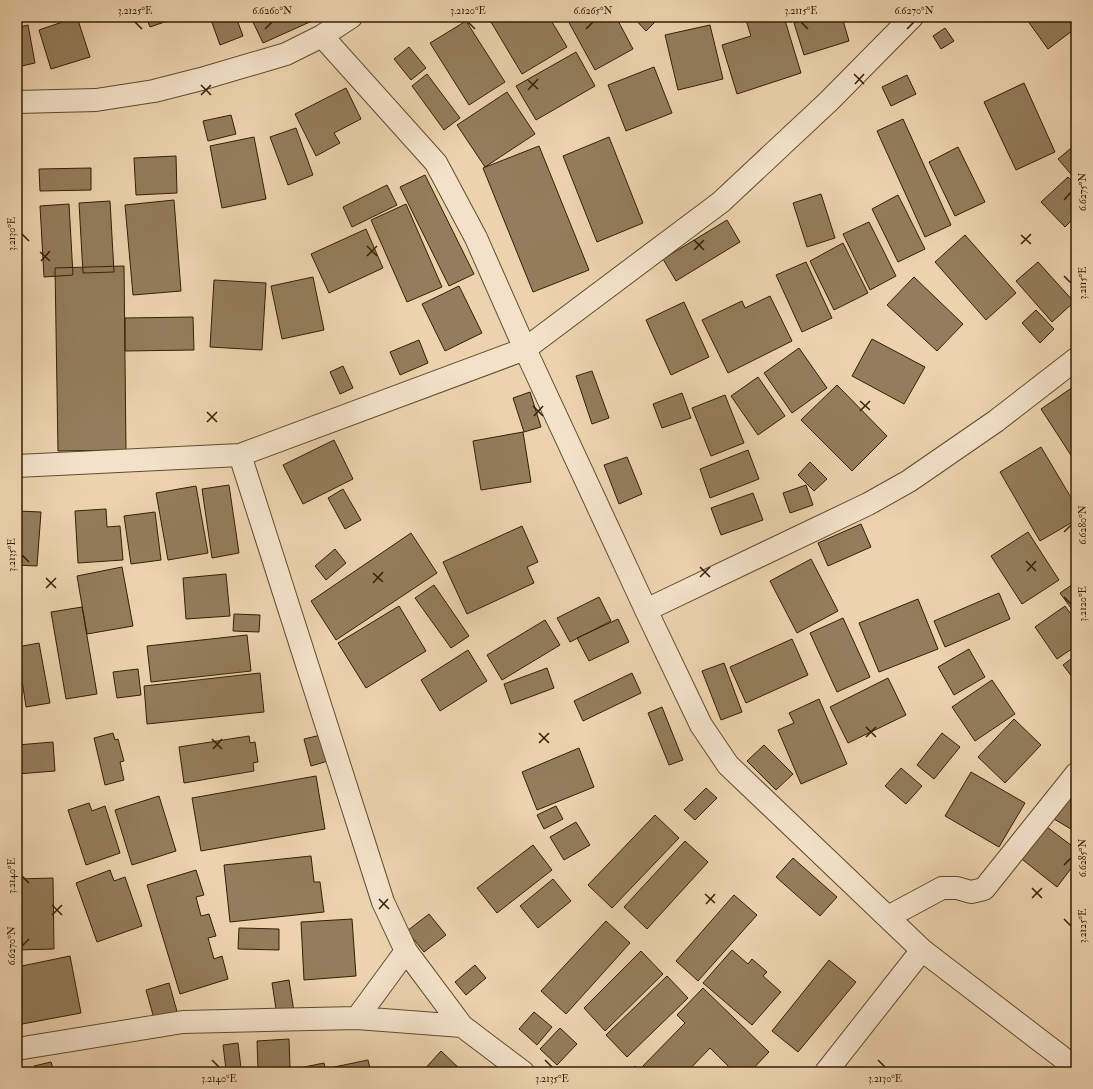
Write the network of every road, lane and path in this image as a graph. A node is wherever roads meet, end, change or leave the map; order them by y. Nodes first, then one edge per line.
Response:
1 (351, 17) edge
2 (912, 17) edge
3 (322, 36) junction
4 (17, 102) edge
5 (525, 349) junction
6 (1076, 359) edge
7 (240, 455) junction
8 (17, 466) edge
9 (646, 610) junction
10 (1076, 774) edge
11 (888, 917) junction
12 (922, 950) junction
13 (406, 951) junction
14 (356, 1018) junction
15 (462, 1026) junction
16 (17, 1049) edge
17 (1076, 1068) edge
18 (523, 1072) edge
19 (826, 1072) edge

1 - 3 street
2 - 5 street
3 - 4 street
3 - 5 street
5 - 7 street
5 - 9 street
6 - 9 street
7 - 8 street
7 - 13 street
9 - 11 street
10 - 11 street
11 - 12 street
12 - 17 street
12 - 19 street
13 - 14 street
13 - 15 street
14 - 15 street
14 - 16 street
15 - 18 street

